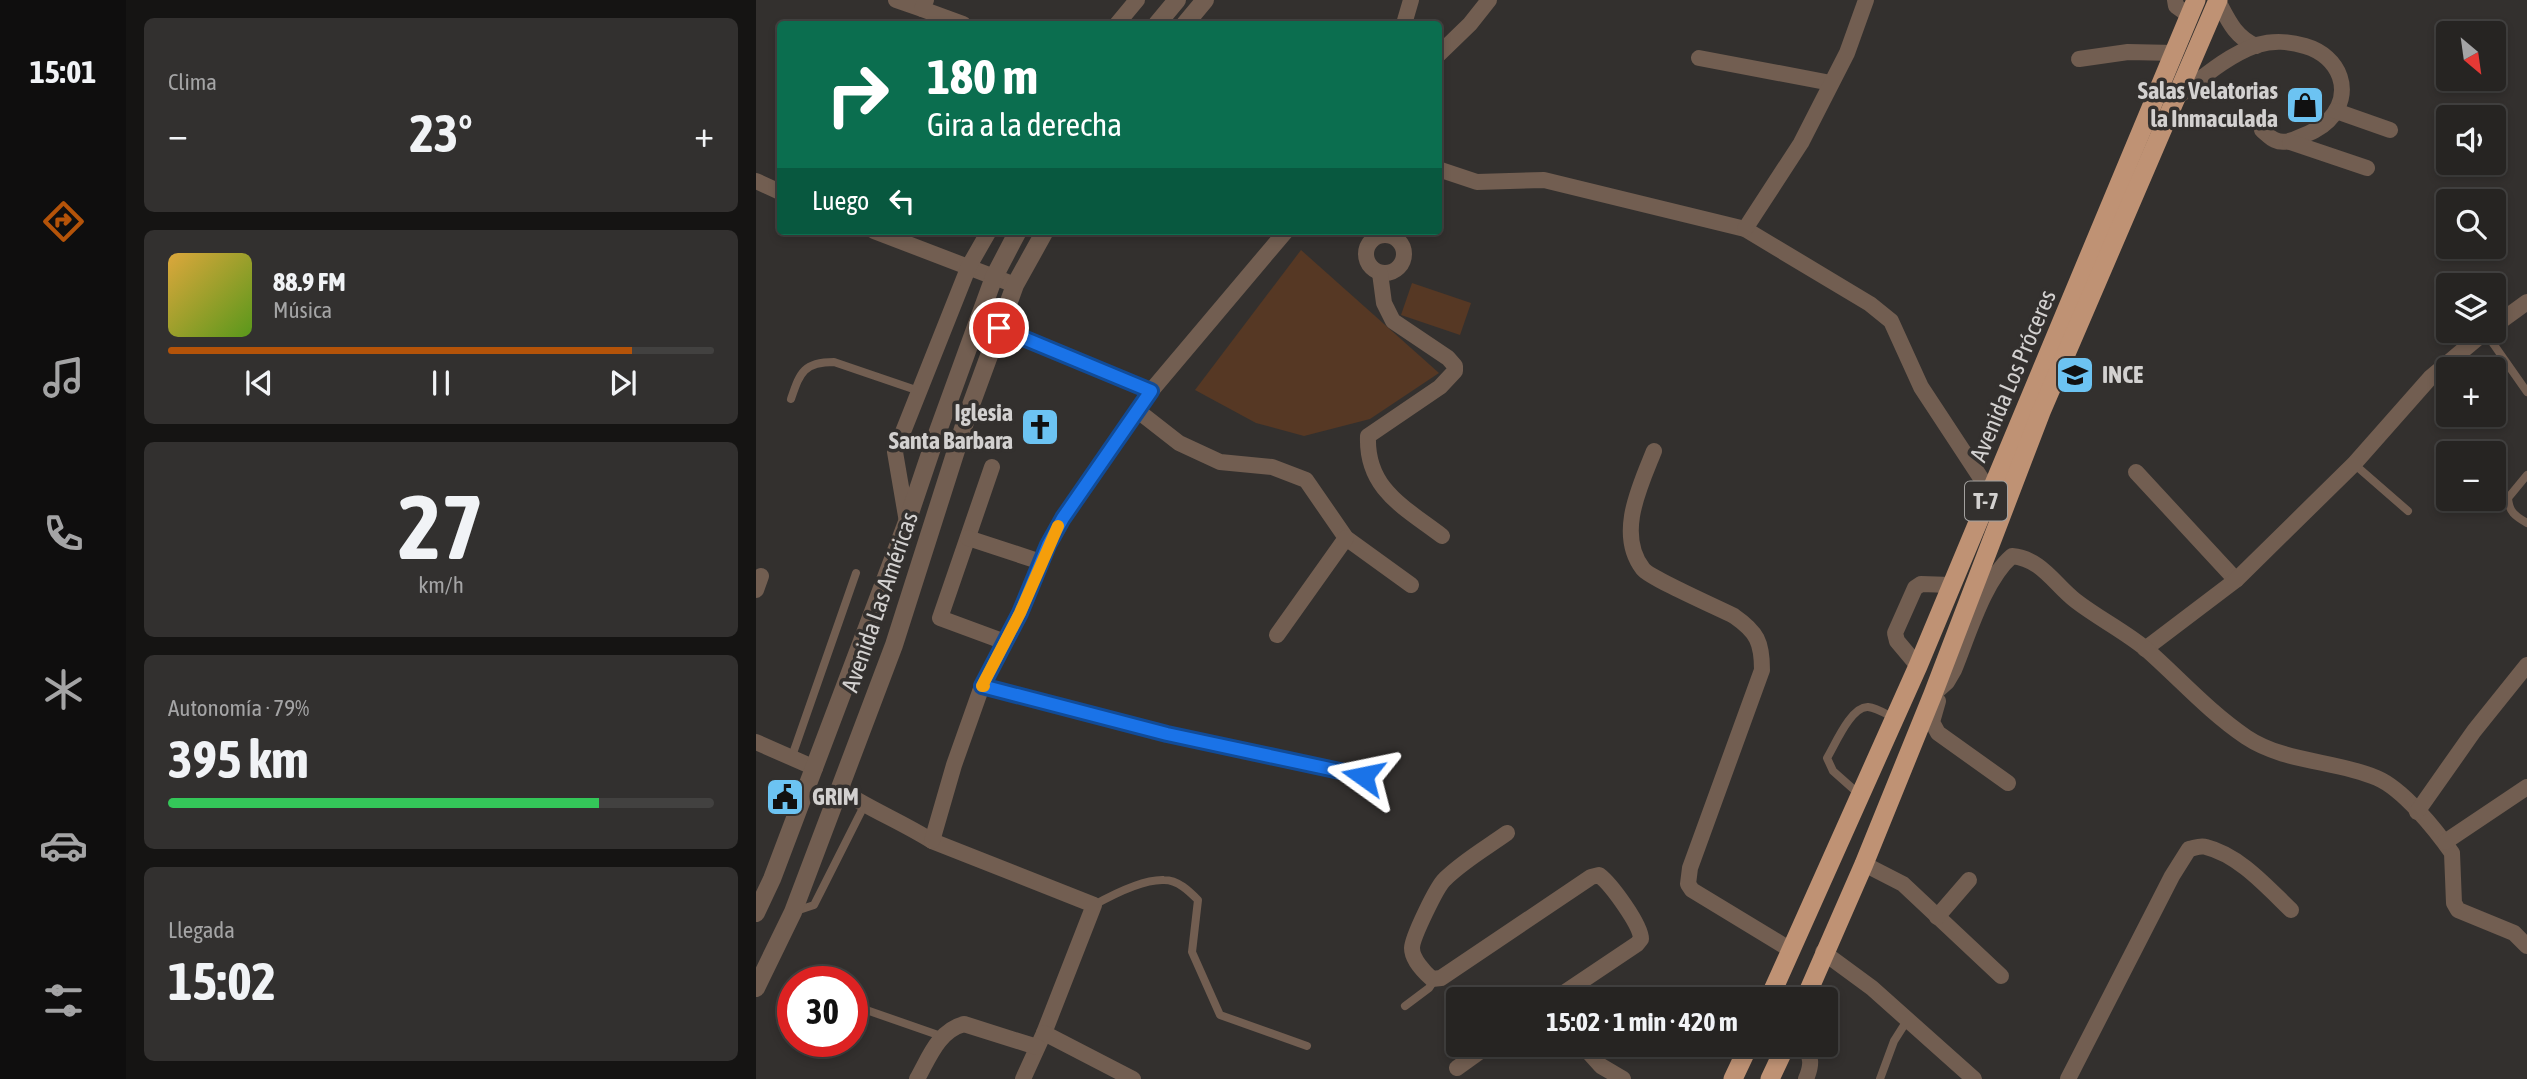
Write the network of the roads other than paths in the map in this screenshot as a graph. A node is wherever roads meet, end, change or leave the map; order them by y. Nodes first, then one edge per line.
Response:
1 (896, 0) edge
2 (1137, 0) edge
3 (1177, 0) edge
4 (1205, 0) edge
5 (1411, 0) edge
6 (1489, 0) edge
7 (1866, 0) edge
8 (2175, 0) edge
9 (2218, 1) edge
10 (924, 4) edge
11 (2193, 8) edge
12 (956, 21) edge
13 (1120, 21) edge
14 (1160, 21) edge
15 (1188, 21) edge
16 (1405, 21) edge
17 (2234, 31) junction
18 (2256, 46) junction
19 (1442, 51) edge
20 (2175, 53) junction
21 (1699, 58) dead end
22 (2079, 59) dead end
23 (2214, 69) junction
24 (1831, 83) junction
25 (2174, 100) junction
26 (2336, 111) junction
27 (2262, 130) dead end
28 (2390, 130) dead end
29 (2290, 142) junction
30 (2367, 168) dead end
31 (1442, 170) edge
32 (756, 181) edge
33 (777, 190) edge
34 (1745, 229) junction
35 (885, 235) edge
36 (987, 235) edge
37 (1016, 235) edge
38 (1043, 235) edge
39 (1283, 235) edge
40 (1374, 235) edge
41 (1382, 235) edge
42 (969, 266) junction
43 (1380, 273) junction
44 (994, 277) junction
45 (1015, 285) junction
46 (2527, 302) edge
47 (2506, 317) edge
48 (999, 328) junction
49 (2471, 343) edge
50 (2497, 343) edge
51 (919, 391) junction
52 (1151, 391) junction
53 (2527, 392) edge
54 (791, 400) dead end
55 (1138, 411) junction
56 (1654, 451) dead end
57 (2354, 464) junction
58 (992, 467) dead end
59 (2136, 472) dead end
60 (2527, 475) edge
61 (1990, 492) junction
62 (2408, 512) dead end
63 (907, 522) junction
64 (2527, 523) edge
65 (1442, 536) dead end
66 (968, 538) junction
67 (1346, 538) junction
68 (1041, 562) junction
69 (856, 573) dead end
70 (2236, 580) junction
71 (1411, 585) dead end
72 (1951, 585) junction
73 (1277, 635) dead end
74 (863, 640) junction
75 (1005, 642) junction
76 (894, 645) junction
77 (2145, 649) junction
78 (2527, 665) edge
79 (1918, 666) junction
80 (982, 686) junction
81 (1936, 691) junction
82 (1894, 718) junction
83 (756, 742) edge
84 (791, 758) junction
85 (815, 768) junction
86 (1363, 776) dead end
87 (2008, 783) dead end
88 (2527, 787) edge
89 (839, 789) junction
90 (1861, 796) junction
91 (864, 806) junction
92 (2417, 812) junction
93 (1507, 833) dead end
94 (932, 841) junction
95 (2445, 842) junction
96 (1864, 864) junction
97 (1969, 880) dead end
98 (764, 881) edge
99 (1094, 905) junction
100 (2291, 910) dead end
101 (793, 912) junction
102 (756, 913) edge
103 (1937, 917) junction
104 (2527, 946) edge
105 (1791, 950) junction
106 (1824, 952) junction
107 (2001, 976) dead end
108 (1435, 979) junction
109 (1573, 987) edge
110 (1774, 987) edge
111 (1810, 987) edge
112 (756, 988) edge
113 (1405, 1006) dead end
114 (868, 1011) edge
115 (1908, 1020) junction
116 (941, 1036) junction
117 (1040, 1040) junction
118 (1307, 1046) dead end
119 (1472, 1057) edge
120 (1593, 1057) edge
121 (1743, 1057) edge
122 (1780, 1057) edge
123 (1810, 1057) edge
124 (1457, 1068) dead end
125 (1882, 1078) edge
126 (917, 1079) edge
127 (1023, 1079) edge
128 (1133, 1079) edge
129 (1623, 1079) edge
130 (1733, 1079) edge
131 (1770, 1079) edge
132 (1806, 1079) edge
133 (1975, 1079) edge
134 (2068, 1079) edge

1 - 10 street
2 - 13 street
3 - 14 street
4 - 15 street
5 - 16 street
6 - 19 street
7 - 24 street
8 - 11 street
9 - 17 street
9 - 25 highway, Avenida Los Próceres / T-7
10 - 12 street
11 - 20 highway, Avenida Los Próceres / T-7
17 - 18 street
17 - 23 street
18 - 23 street
18 - 26 street
20 - 22 street
20 - 61 highway, Avenida Los Próceres / T-7
21 - 24 street
23 - 25 street
24 - 34 street
25 - 81 highway, Avenida Los Próceres / T-7
26 - 28 street
26 - 29 street
27 - 29 street
29 - 30 street
31 - 34 street
32 - 33 street
34 - 61 street
35 - 42 street
36 - 42 street
37 - 44 street, Avenida Las Américas
38 - 45 street, Avenida Las Américas
39 - 52 street
40 - 43 street
41 - 43 street
42 - 44 street
42 - 51 street
43 - 65 street
44 - 45 street
44 - 63 street, Avenida Las Américas
45 - 48 street, Avenida Las Américas
46 - 47 street
48 - 52 street
48 - 76 street, Avenida Las Américas
49 - 57 street
50 - 53 lane
51 - 54 lane
51 - 63 street
52 - 55 street
55 - 67 street
55 - 68 street
56 - 105 street
57 - 62 lane
57 - 70 street
58 - 66 street
59 - 70 street
60 - 64 lane
61 - 72 highway, Avenida Los Próceres / T-7
63 - 74 street, Avenida Las Américas
66 - 68 street
66 - 75 street
67 - 71 street
67 - 73 street
68 - 75 street
69 - 84 lane
70 - 77 street
72 - 79 highway, Avenida Los Próceres / T-7
72 - 79 street
74 - 76 street
74 - 85 street, Avenida Las Américas
75 - 80 street
76 - 89 street, Avenida Las Américas
77 - 81 street
77 - 92 street
78 - 92 street
79 - 82 highway, Avenida Los Próceres / T-7
80 - 86 street
80 - 94 street
81 - 87 street
81 - 96 highway, Avenida Los Próceres / T-7
82 - 90 highway, Avenida Los Próceres / T-7
82 - 90 lane
83 - 84 street
84 - 85 street
85 - 98 street, Avenida Las Américas
88 - 95 street
89 - 91 street
89 - 101 street, Avenida Las Américas
90 - 105 highway, Avenida Los Próceres / T-7
91 - 94 street
91 - 101 lane
92 - 95 street
93 - 108 street
94 - 99 street
95 - 104 street
96 - 103 street
96 - 106 highway, Avenida Los Próceres / T-7
97 - 103 street
98 - 102 street, Avenida Las Américas
99 - 117 street
99 - 118 lane
100 - 134 street
101 - 112 street, Avenida Las Américas
103 - 107 street
105 - 110 highway, Avenida Los Próceres / T-7
106 - 111 highway, Avenida Los Próceres / T-7
106 - 115 street
108 - 109 street
108 - 113 lane
114 - 116 lane
115 - 125 lane
115 - 133 street
116 - 117 street
116 - 126 street
117 - 127 street
117 - 128 street
119 - 124 street
120 - 129 street
121 - 130 highway
122 - 131 highway
123 - 132 street

